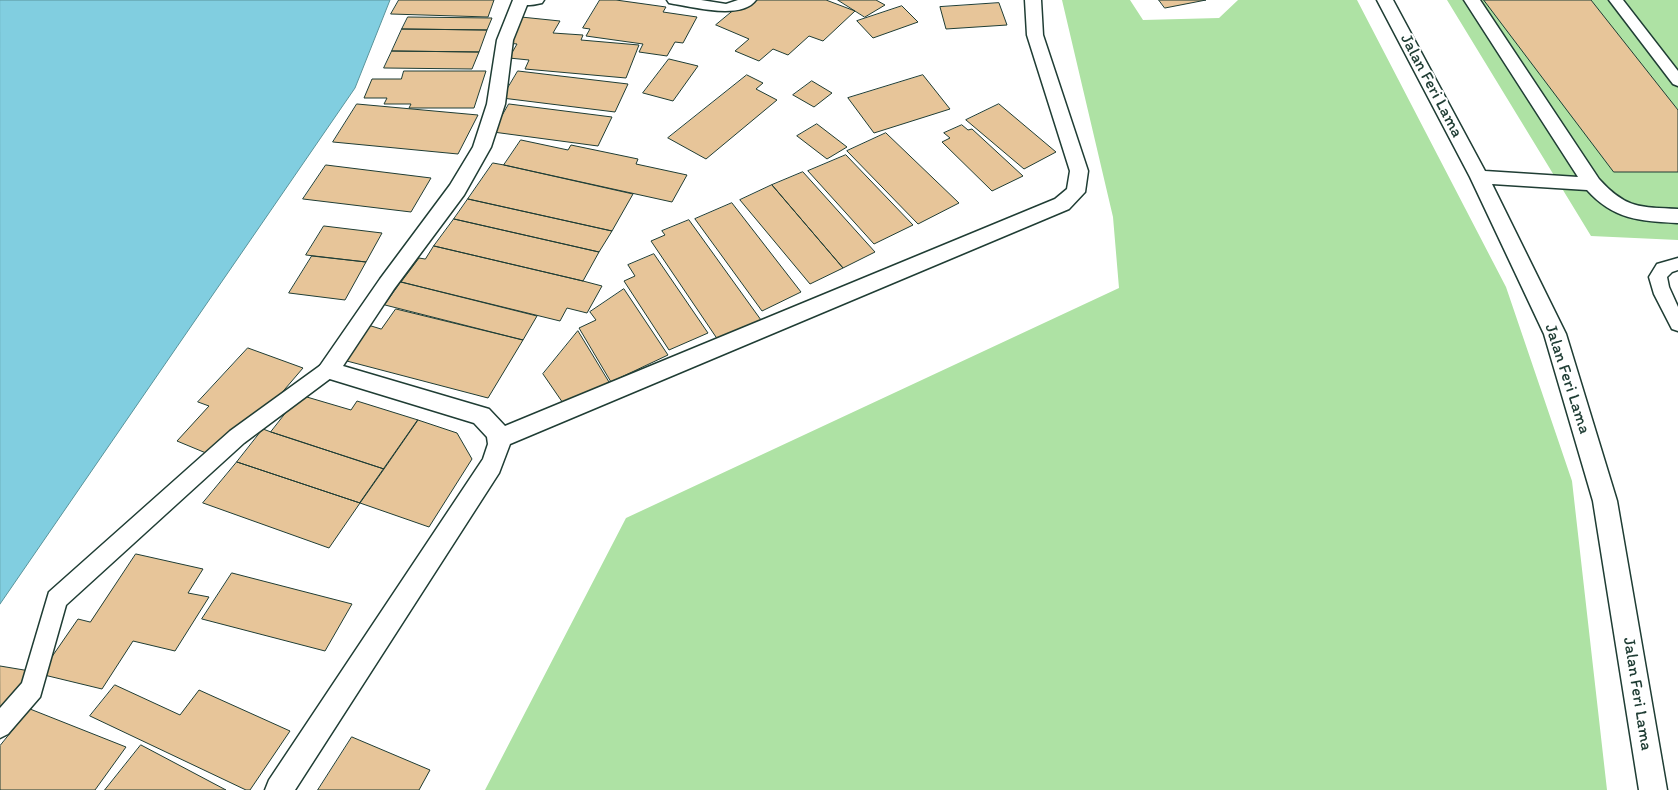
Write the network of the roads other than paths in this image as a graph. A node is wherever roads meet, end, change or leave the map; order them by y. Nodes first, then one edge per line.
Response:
1 (527, 0) edge
2 (674, 0) edge
3 (749, 0) edge
4 (1033, 0) edge
5 (1385, 0) edge
6 (1472, 0) edge
7 (1616, 0) edge
8 (1678, 81) edge
9 (1479, 177) junction
10 (1592, 184) junction
11 (1678, 216) edge
12 (1678, 264) edge
13 (1678, 324) edge
14 (328, 370) junction
15 (500, 438) junction
16 (0, 726) edge
17 (279, 790) edge
18 (1653, 790) edge

1 - 14 street
2 - 3 lane
4 - 15 street
5 - 9 street, Jalan Feri Lama
6 - 10 street
7 - 8 lane
9 - 10 street
9 - 18 street, Jalan Feri Lama
10 - 11 street
12 - 13 lane
14 - 15 street
14 - 16 lane
15 - 17 street

